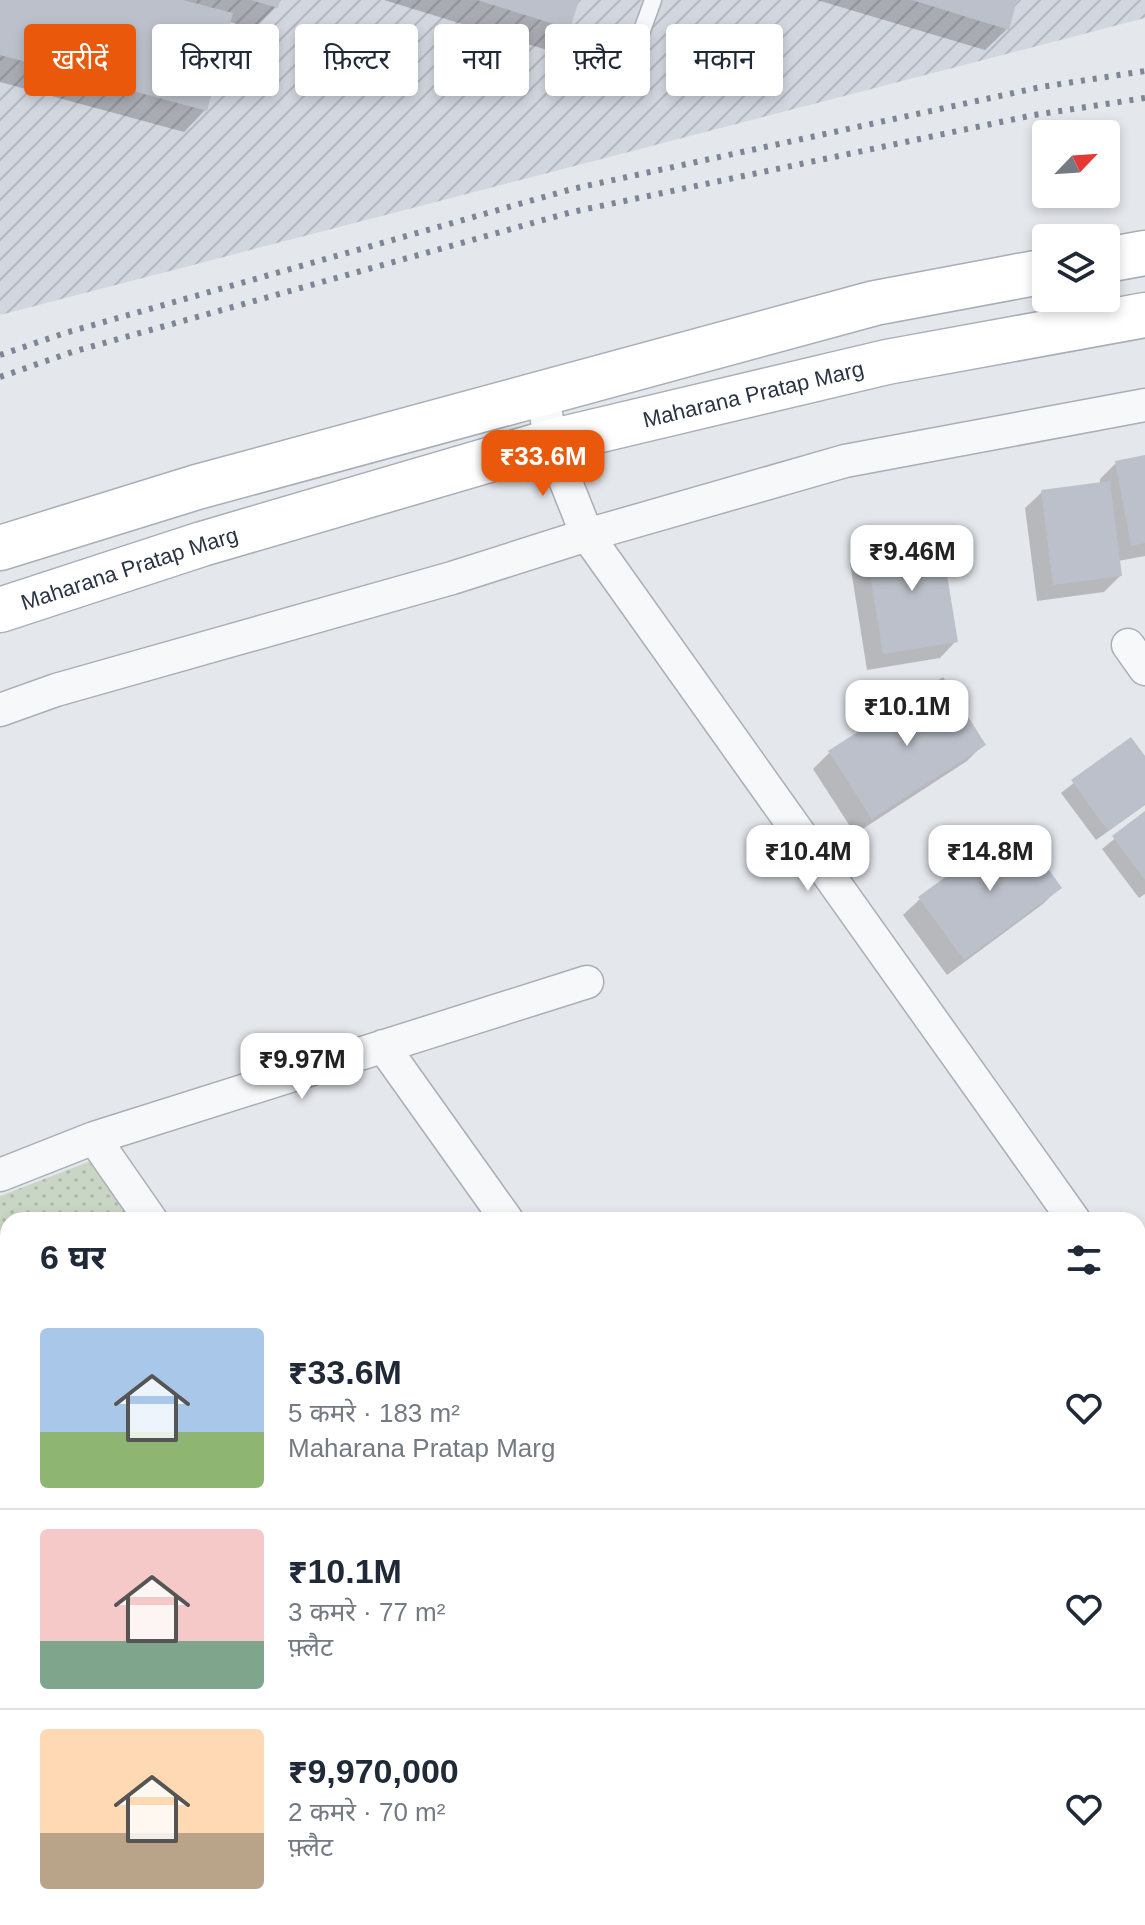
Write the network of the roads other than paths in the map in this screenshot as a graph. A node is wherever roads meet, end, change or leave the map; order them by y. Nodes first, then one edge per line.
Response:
1 (653, 0) edge
2 (644, 24) edge
3 (1145, 253) edge
4 (1120, 257) edge
5 (1032, 274) edge
6 (1145, 315) edge
7 (543, 391) junction
8 (1145, 405) edge
9 (550, 442) junction
10 (587, 535) junction
11 (0, 548) edge
12 (0, 610) edge
13 (0, 710) edge
14 (587, 982) dead end
15 (383, 1046) junction
16 (94, 1138) junction
17 (0, 1175) edge
18 (145, 1212) edge
19 (501, 1212) edge
20 (1068, 1212) edge

1 - 2 lane
3 - 4 main road
5 - 7 main road
6 - 9 main road, Maharana Pratap Marg
7 - 9 street
7 - 11 main road
8 - 10 street
9 - 10 street
9 - 12 main road, Maharana Pratap Marg
10 - 13 street
10 - 20 street
14 - 15 street
15 - 16 street
15 - 19 street
16 - 17 street
16 - 18 street

